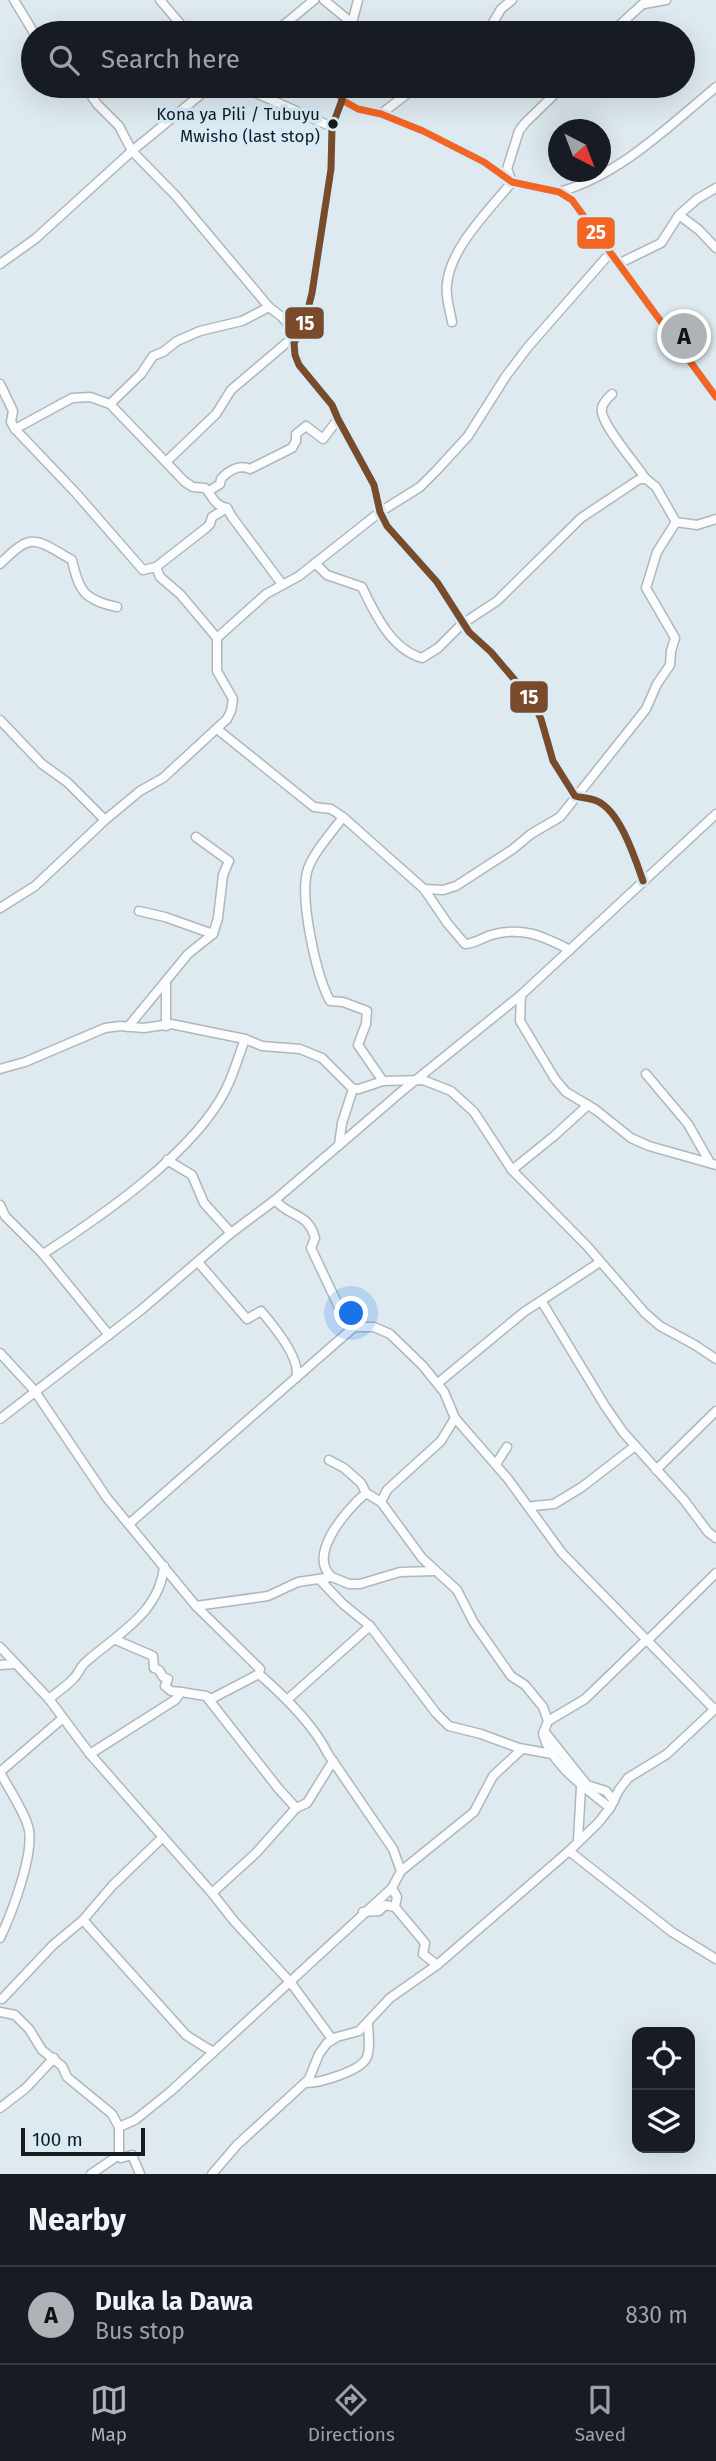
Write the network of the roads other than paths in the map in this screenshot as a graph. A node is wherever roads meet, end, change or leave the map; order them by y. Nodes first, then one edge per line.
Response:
1 (14, 0) edge
2 (160, 0) edge
3 (314, 0) edge
4 (324, 0) edge
5 (358, 0) edge
6 (512, 0) edge
7 (666, 0) edge
8 (645, 2) edge
9 (27, 21) edge
10 (178, 21) edge
11 (289, 21) edge
12 (350, 21) edge
13 (353, 21) edge
14 (494, 21) edge
15 (624, 21) edge
16 (716, 87) edge
17 (93, 98) edge
18 (196, 98) edge
19 (267, 98) edge
20 (402, 98) edge
21 (551, 98) edge
22 (342, 100) joint
23 (381, 114) junction
24 (332, 127) junction
25 (132, 151) junction
26 (512, 182) junction
27 (716, 188) edge
28 (559, 192) junction
29 (679, 215) junction
30 (716, 248) edge
31 (611, 251) junction
32 (620, 263) junction
33 (0, 264) edge
34 (269, 307) junction
35 (452, 322) dead end
36 (297, 334) junction
37 (0, 384) edge
38 (712, 384) edge
39 (612, 394) dead end
40 (716, 397) edge
41 (110, 404) junction
42 (338, 419) junction
43 (15, 429) junction
44 (167, 461) junction
45 (645, 478) junction
46 (209, 491) junction
47 (227, 508) junction
48 (380, 512) junction
49 (716, 519) edge
50 (676, 522) junction
51 (315, 563) junction
52 (0, 564) edge
53 (156, 567) junction
54 (282, 584) junction
55 (117, 607) dead end
56 (462, 624) junction
57 (217, 638) junction
58 (0, 720) edge
59 (216, 729) junction
60 (575, 796) junction
61 (716, 814) edge
62 (343, 817) junction
63 (105, 820) junction
64 (196, 837) dead end
65 (643, 881) junction
66 (424, 889) junction
67 (0, 908) edge
68 (139, 911) dead end
69 (213, 934) junction
70 (570, 950) junction
71 (166, 982) junction
72 (521, 995) junction
73 (166, 1026) junction
74 (128, 1027) junction
75 (245, 1039) junction
76 (0, 1069) edge
77 (646, 1074) dead end
78 (415, 1080) junction
79 (383, 1081) junction
80 (352, 1089) junction
81 (588, 1105) junction
82 (339, 1145) junction
83 (167, 1160) junction
84 (712, 1163) edge
85 (512, 1170) junction
86 (275, 1200) junction
87 (0, 1205) edge
88 (231, 1233) junction
89 (43, 1254) junction
90 (198, 1262) junction
91 (600, 1262) junction
92 (542, 1301) junction
93 (355, 1327) junction
94 (109, 1335) junction
95 (0, 1353) edge
96 (716, 1359) edge
97 (296, 1378) junction
98 (438, 1383) junction
99 (34, 1390) junction
100 (716, 1410) edge
101 (455, 1418) junction
102 (0, 1419) edge
103 (635, 1446) junction
104 (508, 1447) dead end
105 (329, 1460) dead end
106 (496, 1464) junction
107 (656, 1470) junction
108 (366, 1493) junction
109 (382, 1502) junction
110 (533, 1506) dead end
111 (129, 1524) junction
112 (716, 1538) edge
113 (164, 1566) junction
114 (434, 1571) junction
115 (716, 1573) edge
116 (332, 1577) junction
117 (319, 1579) junction
118 (196, 1606) junction
119 (370, 1626) junction
120 (649, 1638) junction
121 (116, 1640) junction
122 (0, 1647) edge
123 (15, 1664) junction
124 (0, 1665) edge
125 (259, 1674) junction
126 (181, 1692) junction
127 (206, 1696) junction
128 (49, 1699) junction
129 (288, 1699) junction
130 (715, 1708) edge
131 (63, 1718) junction
132 (548, 1721) junction
133 (544, 1731) junction
134 (522, 1749) junction
135 (90, 1754) junction
136 (552, 1754) junction
137 (333, 1760) junction
138 (0, 1772) edge
139 (581, 1787) junction
140 (612, 1805) junction
141 (296, 1808) junction
142 (163, 1837) junction
143 (578, 1840) junction
144 (569, 1851) junction
145 (401, 1871) junction
146 (392, 1888) junction
147 (212, 1893) junction
148 (395, 1907) junction
149 (363, 1912) junction
150 (83, 1920) junction
151 (0, 1938) edge
152 (716, 1959) edge
153 (437, 1965) junction
154 (290, 1983) junction
155 (1, 1998) edge
156 (0, 2012) edge
157 (15, 2015) junction
158 (368, 2023) junction
159 (332, 2039) junction
160 (213, 2052) junction
161 (54, 2058) junction
162 (306, 2083) junction
163 (0, 2108) edge
164 (119, 2127) junction
165 (119, 2155) junction
166 (91, 2174) edge
167 (140, 2174) edge
168 (212, 2174) edge

1 - 9 street
2 - 10 street
3 - 11 street
4 - 12 street
5 - 13 street
6 - 14 street
7 - 8 street
8 - 15 street
16 - 28 street
17 - 25 street
18 - 25 street
19 - 24 street
20 - 23 street
21 - 26 street
22 - 23 street
22 - 24 street
23 - 26 street
24 - 36 street
25 - 33 street
25 - 34 street
26 - 28 street
26 - 35 street
27 - 29 street
28 - 31 street
29 - 30 street
29 - 32 street
31 - 32 street
31 - 48 street
32 - 38 street
34 - 36 street
34 - 41 street
36 - 42 street
36 - 44 street
37 - 43 street
38 - 40 street
39 - 45 street
41 - 43 street
41 - 44 street
42 - 46 street
42 - 48 street
43 - 53 street
44 - 46 street
45 - 50 street
45 - 56 street
46 - 47 street
47 - 53 street
47 - 54 street
48 - 51 street
48 - 56 street
49 - 50 street
50 - 60 street
51 - 54 street
51 - 56 street
52 - 55 street
53 - 57 street
54 - 57 street
56 - 60 street
57 - 59 street
58 - 63 street
59 - 62 street
59 - 63 street
60 - 65 street
60 - 66 street
61 - 65 street
62 - 66 street
62 - 79 street
63 - 67 street
64 - 69 street
65 - 70 street
66 - 70 street
68 - 69 street
69 - 71 street
70 - 72 street
71 - 73 street
71 - 74 street
72 - 78 street
72 - 81 street
73 - 74 street
73 - 75 street
74 - 76 street
75 - 80 street
75 - 83 street
77 - 84 street
78 - 79 street
78 - 82 street
78 - 85 street
79 - 80 street
80 - 82 street
81 - 84 street
81 - 85 street
82 - 86 street
83 - 88 street
83 - 89 street
85 - 91 street
86 - 88 street
86 - 93 street
87 - 89 street
88 - 90 street
89 - 94 street
90 - 94 street
90 - 97 street
91 - 92 street
91 - 96 street
92 - 98 street
92 - 103 street
93 - 97 street
93 - 98 street
94 - 99 street
95 - 99 street
97 - 111 street
98 - 101 street
99 - 102 street
99 - 111 street
100 - 107 street
101 - 106 street
101 - 109 street
103 - 107 street
103 - 110 street
104 - 106 street
105 - 108 street
106 - 120 street
107 - 112 street
108 - 109 street
108 - 116 street
109 - 114 street
111 - 113 street
113 - 118 street
113 - 121 street
114 - 116 street
114 - 132 street
115 - 120 street
116 - 117 street
117 - 118 street
117 - 119 street
118 - 125 street
119 - 129 street
119 - 134 street
120 - 130 street
120 - 132 street
121 - 126 street
121 - 128 street
122 - 123 street
123 - 124 street
123 - 128 street
125 - 127 street
125 - 129 street
126 - 127 street
126 - 135 street
127 - 141 street
128 - 131 street
129 - 137 street
130 - 140 street
131 - 135 street
131 - 138 street
132 - 133 street
133 - 136 street
133 - 140 street
134 - 136 street
134 - 145 street
135 - 142 street
136 - 139 street
137 - 141 street
137 - 145 street
138 - 151 street
139 - 140 street
139 - 143 street
140 - 143 street
141 - 147 street
142 - 147 street
142 - 150 street
143 - 144 street
144 - 152 street
144 - 153 street
145 - 146 street
146 - 148 street
146 - 149 street
147 - 154 street
148 - 149 street
148 - 153 street
149 - 154 street
150 - 155 street
150 - 160 street
153 - 158 street
154 - 159 street
154 - 160 street
155 - 157 street
156 - 157 street
157 - 161 street
158 - 159 street
158 - 162 street
159 - 162 street
160 - 164 street
161 - 163 street
161 - 164 street
162 - 168 street
164 - 165 street
165 - 166 street
165 - 167 street

